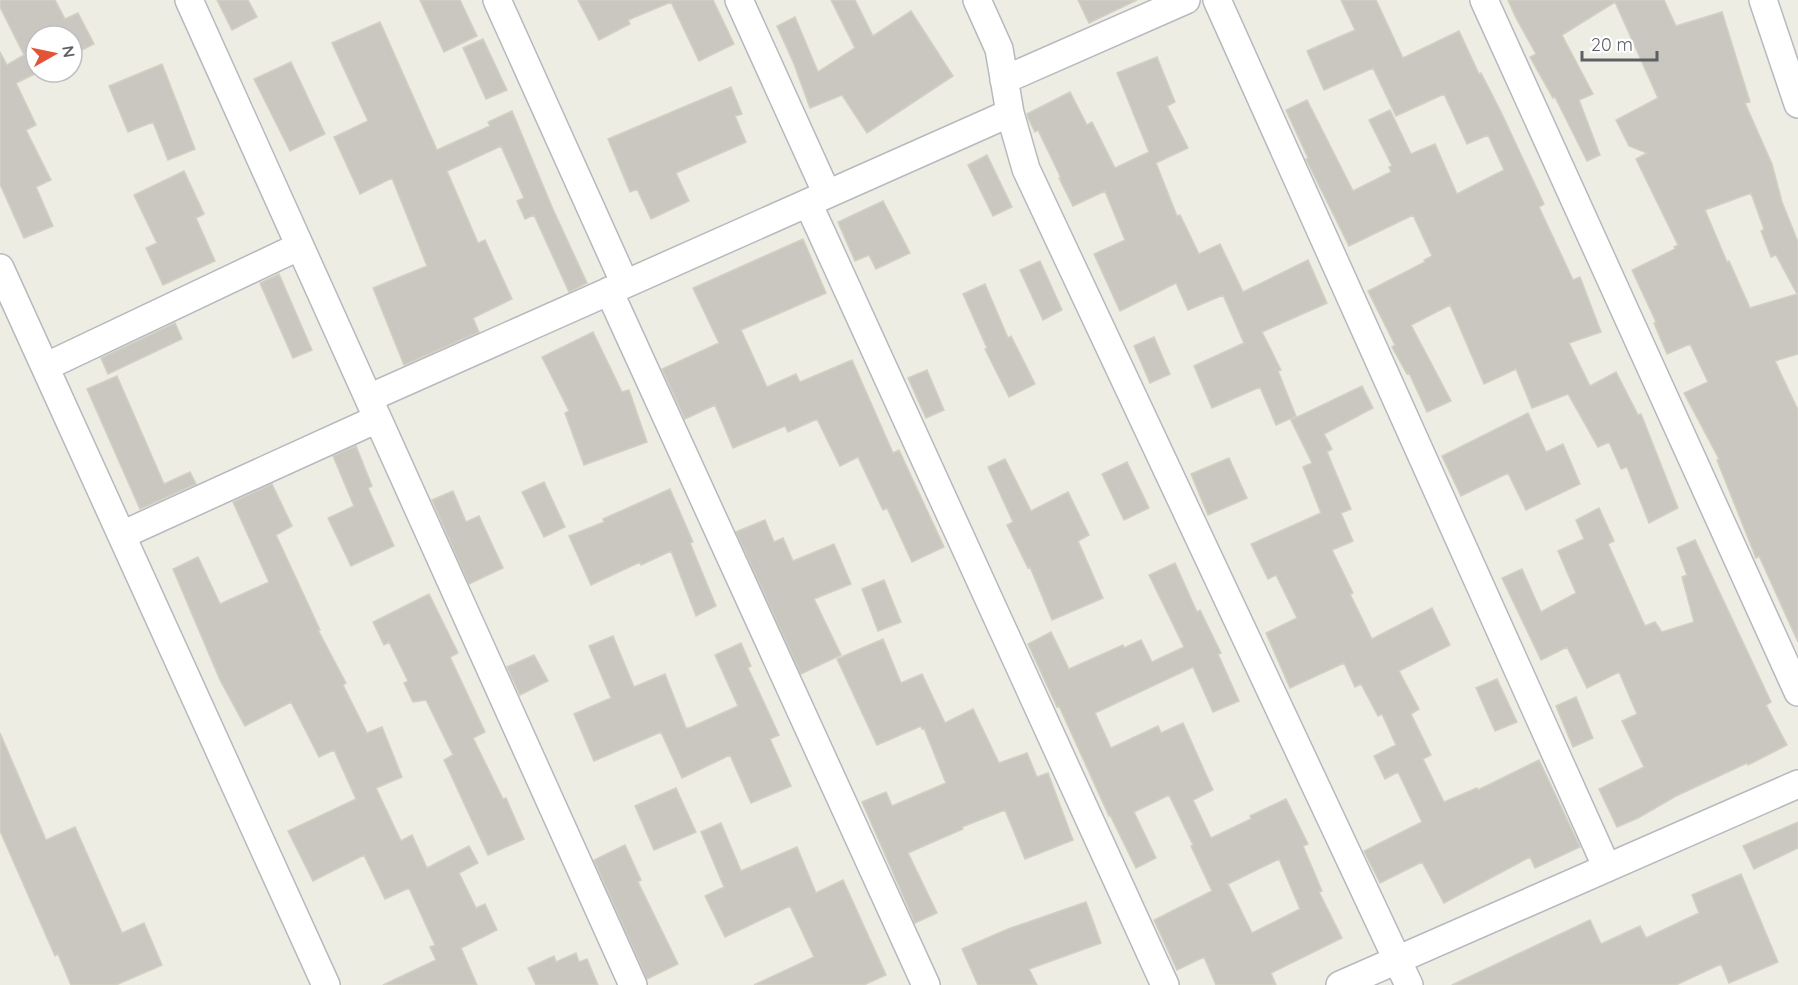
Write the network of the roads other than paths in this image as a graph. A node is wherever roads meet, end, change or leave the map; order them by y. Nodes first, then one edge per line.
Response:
1 (189, 0) edge
2 (497, 0) edge
3 (740, 0) edge
4 (977, 0) edge
5 (1186, 0) edge
6 (1217, 0) edge
7 (1484, 0) edge
8 (1762, 0) edge
9 (1004, 80) junction
10 (1798, 104) edge
11 (1010, 113) junction
12 (818, 199) junction
13 (300, 246) junction
14 (0, 267) edge
15 (617, 288) junction
16 (45, 366) junction
17 (373, 409) junction
18 (122, 535) junction
19 (1798, 692) edge
20 (1798, 784) edge
21 (1607, 868) junction
22 (1397, 960) junction
23 (326, 985) edge
24 (633, 985) edge
25 (926, 985) edge
26 (1165, 985) edge
27 (1340, 985) edge
28 (1409, 985) edge

1 - 13 street
2 - 15 street
3 - 12 street
4 - 9 street
5 - 9 street
6 - 21 street
7 - 19 street
8 - 10 street
9 - 11 street
11 - 12 street
11 - 22 street
12 - 15 street
12 - 26 street
13 - 16 street
13 - 17 street
14 - 16 street
15 - 17 street
15 - 25 street
16 - 18 street
17 - 18 street
17 - 24 street
18 - 23 street
20 - 21 street
21 - 22 street
22 - 27 street
22 - 28 street

